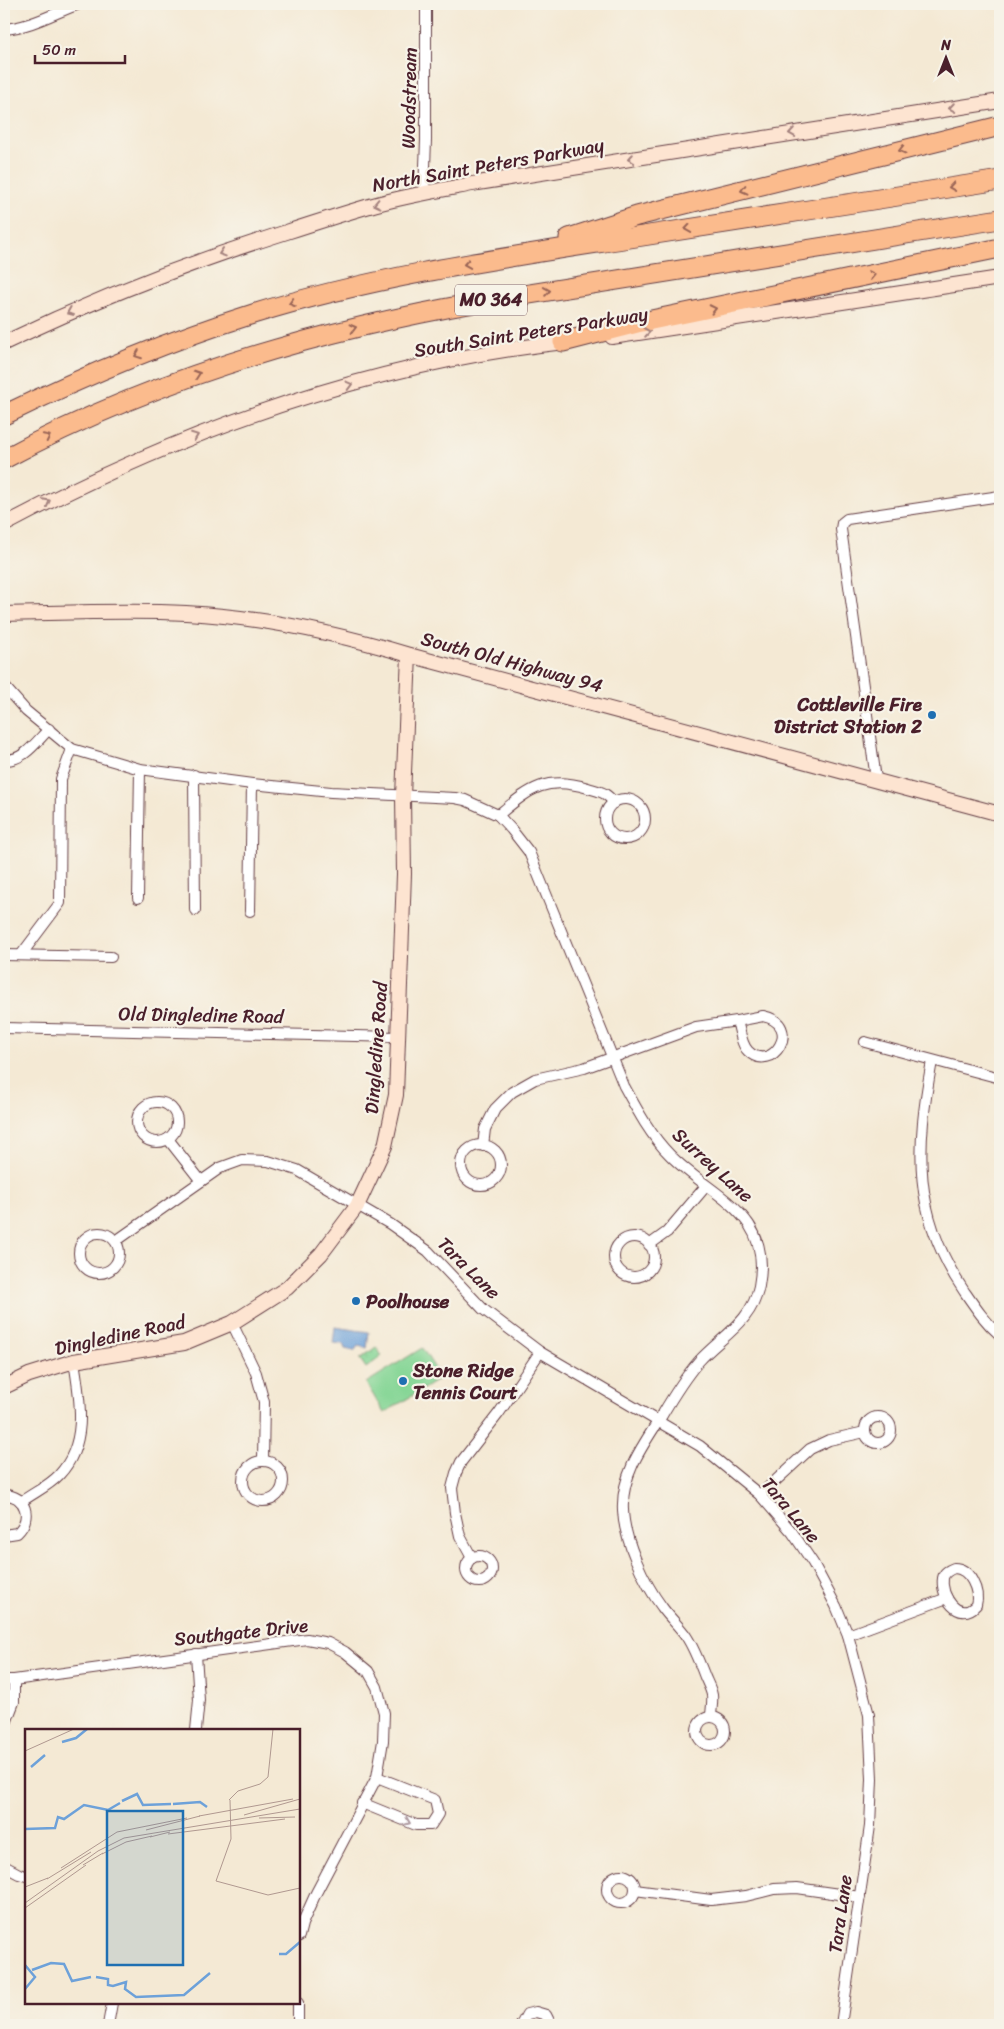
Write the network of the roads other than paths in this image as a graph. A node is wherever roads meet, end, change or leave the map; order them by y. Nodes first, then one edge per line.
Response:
1 (79, 4) edge
2 (426, 4) edge
3 (4, 29) edge
4 (1000, 101) edge
5 (1000, 126) edge
6 (1000, 180) edge
7 (424, 193) junction
8 (1000, 220) edge
9 (1000, 248) edge
10 (516, 256) junction
11 (1000, 278) edge
12 (563, 342) junction
13 (4, 343) edge
14 (4, 415) edge
15 (4, 459) edge
16 (1000, 496) edge
17 (4, 525) edge
18 (4, 614) edge
19 (409, 655) junction
20 (4, 686) edge
21 (49, 729) junction
22 (72, 748) junction
23 (4, 760) edge
24 (140, 769) junction
25 (194, 775) junction
26 (876, 779) junction
27 (252, 784) junction
28 (403, 796) junction
29 (614, 803) dead end
30 (1000, 814) edge
31 (498, 815) junction
32 (138, 898) dead end
33 (195, 910) dead end
34 (250, 911) dead end
35 (4, 955) edge
36 (21, 955) junction
37 (111, 957) dead end
38 (737, 1021) junction
39 (4, 1028) edge
40 (398, 1037) junction
41 (865, 1042) dead end
42 (613, 1058) junction
43 (932, 1061) junction
44 (1000, 1078) edge
45 (168, 1139) junction
46 (483, 1146) junction
47 (201, 1181) junction
48 (706, 1186) junction
49 (357, 1206) junction
50 (116, 1241) junction
51 (649, 1245) dead end
52 (232, 1323) junction
53 (1000, 1335) edge
54 (540, 1352) junction
55 (74, 1361) junction
56 (4, 1387) edge
57 (658, 1421) junction
58 (865, 1432) dead end
59 (263, 1461) junction
60 (4, 1495) edge
61 (760, 1495) junction
62 (21, 1502) junction
63 (4, 1536) edge
64 (472, 1558) dead end
65 (947, 1598) dead end
66 (848, 1634) junction
67 (196, 1654) junction
68 (9, 1680) edge
69 (711, 1717) dead end
70 (4, 1727) edge
71 (196, 1729) edge
72 (376, 1777) junction
73 (362, 1803) junction
74 (4, 1866) edge
75 (25, 1876) edge
76 (635, 1890) dead end
77 (860, 1897) junction
78 (300, 1932) edge
79 (112, 2004) edge
80 (298, 2004) edge
81 (108, 2025) edge
82 (298, 2025) edge
83 (521, 2025) edge
84 (551, 2025) edge
85 (841, 2025) edge

1 - 3 street
2 - 7 street, Woodstream
4 -> 7 main road, North Saint Peters Parkway
5 -> 10 highway
6 -> 10 highway, MO 364
7 -> 13 main road, North Saint Peters Parkway
15 -> 8 highway, MO 364
12 -> 9 highway
10 -> 14 highway, MO 364
12 -> 11 main road, South Saint Peters Parkway
17 -> 12 main road, South Saint Peters Parkway
16 - 26 street
18 - 19 main road, South Old Highway 94
19 - 26 main road, South Old Highway 94
19 - 28 main road, Dingledine Road
20 - 21 street
21 - 22 street
21 - 23 street
22 - 24 street
22 - 36 street
24 - 25 street
24 - 32 street
25 - 27 street
25 - 33 street
26 - 30 main road, South Old Highway 94
27 - 28 street
27 - 34 street
28 - 31 street
28 - 40 main road, Dingledine Road
29 - 31 street
31 - 42 street, Surrey Lane
35 - 36 street
36 - 37 street
38 - 38 street
38 - 42 street
39 - 40 street, Old Dingledine Road
40 - 49 main road, Dingledine Road
41 - 43 street
42 - 46 street
42 - 48 street, Surrey Lane
43 - 44 street
43 - 53 street
45 - 45 street
45 - 47 street
46 - 46 street
47 - 49 street, Tara Lane
47 - 50 street, Tara Lane
48 - 51 street
48 - 57 street, Surrey Lane
49 - 52 main road, Dingledine Road
49 - 54 street, Tara Lane
50 - 50 street
52 - 55 main road, Dingledine Road
52 - 59 street
54 - 57 street, Tara Lane
54 - 64 street
55 - 56 main road, Dingledine Road
55 - 62 street
57 - 61 street, Tara Lane
57 - 69 street, Surrey Lane
58 - 61 street
59 - 59 street
60 - 62 street
61 - 66 street, Tara Lane
62 - 63 street
65 - 66 street
66 - 77 street, Tara Lane
67 - 68 street, Southgate Drive
67 - 71 street
67 - 72 street, Southgate Drive
68 - 70 street
72 - 73 street, Southgate Drive
73 -> 72 street
73 - 78 street, Southgate Drive
74 - 75 street
76 - 77 street
77 - 85 street, Tara Lane
79 - 81 street
80 - 82 street
83 - 84 street

